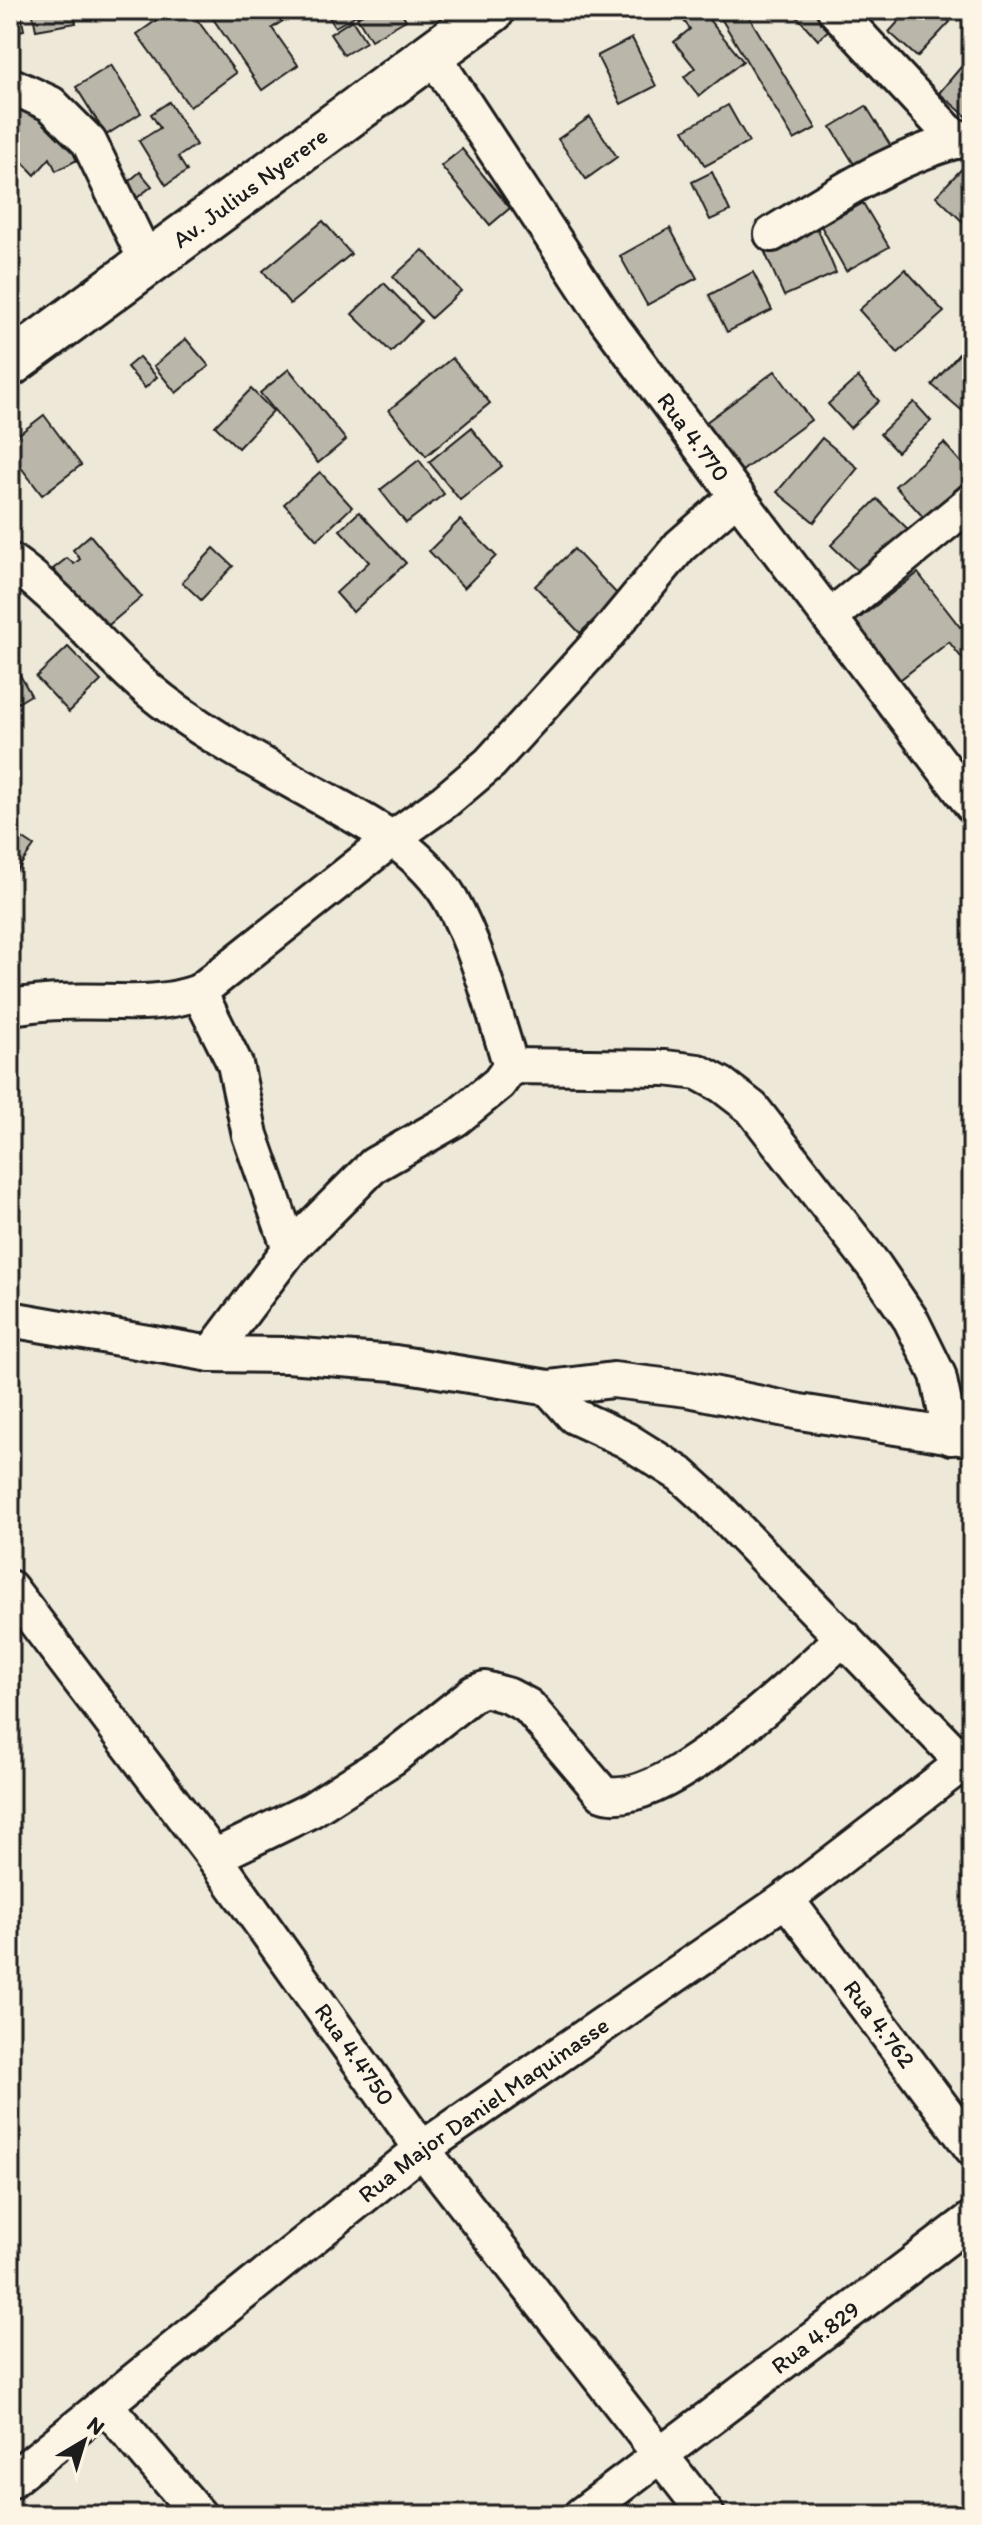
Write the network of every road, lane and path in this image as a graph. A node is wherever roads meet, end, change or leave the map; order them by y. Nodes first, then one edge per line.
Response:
1 (492, 10) edge
2 (835, 10) edge
3 (432, 54) junction
4 (10, 85) edge
5 (964, 139) edge
6 (772, 234) dead end
7 (148, 264) junction
8 (10, 364) edge
9 (737, 496) junction
10 (972, 501) edge
11 (10, 561) edge
12 (830, 617) junction
13 (972, 805) edge
14 (393, 838) junction
15 (199, 992) junction
16 (10, 1007) edge
17 (511, 1066) junction
18 (290, 1249) junction
19 (10, 1319) edge
20 (211, 1354) junction
21 (549, 1388) junction
22 (962, 1438) edge
23 (10, 1588) edge
24 (844, 1637) junction
25 (968, 1759) edge
26 (214, 1857) junction
27 (786, 1899) junction
28 (972, 2148) edge
29 (422, 2149) junction
30 (972, 2219) edge
31 (106, 2406) junction
32 (660, 2457) junction
33 (10, 2481) edge
34 (199, 2515) edge
35 (581, 2515) edge
36 (707, 2515) edge

1 - 3 main road, Av. Julius Nyerere
2 - 5 street
3 - 7 main road, Av. Julius Nyerere
3 - 9 street, Rua 4.770
4 - 7 street
5 - 6 street
7 - 8 main road, Av. Julius Nyerere
9 - 12 street, Rua 4.770
9 - 14 street
10 - 12 street
11 - 14 street
12 - 13 street, Rua 4.770
14 - 15 street
14 - 17 street
15 - 16 street
15 - 18 street
17 - 18 street
17 - 22 street
18 - 20 street
19 - 20 street
20 - 21 street
21 - 22 street
21 - 24 street
23 - 26 street, Rua 4.4750
24 - 25 street
24 - 26 street
25 - 27 street, Rua Major Daniel Maquinasse
26 - 29 street, Rua 4.4750
27 - 28 street, Rua 4.762
27 - 29 street, Rua Major Daniel Maquinasse
29 - 31 street, Rua Major Daniel Maquinasse
29 - 32 street, Rua 4.4750
30 - 32 street, Rua 4.829
31 - 33 street, Rua Major Daniel Maquinasse
31 - 34 street
32 - 35 street, Rua 4.829
32 - 36 street, Rua 4.4750

